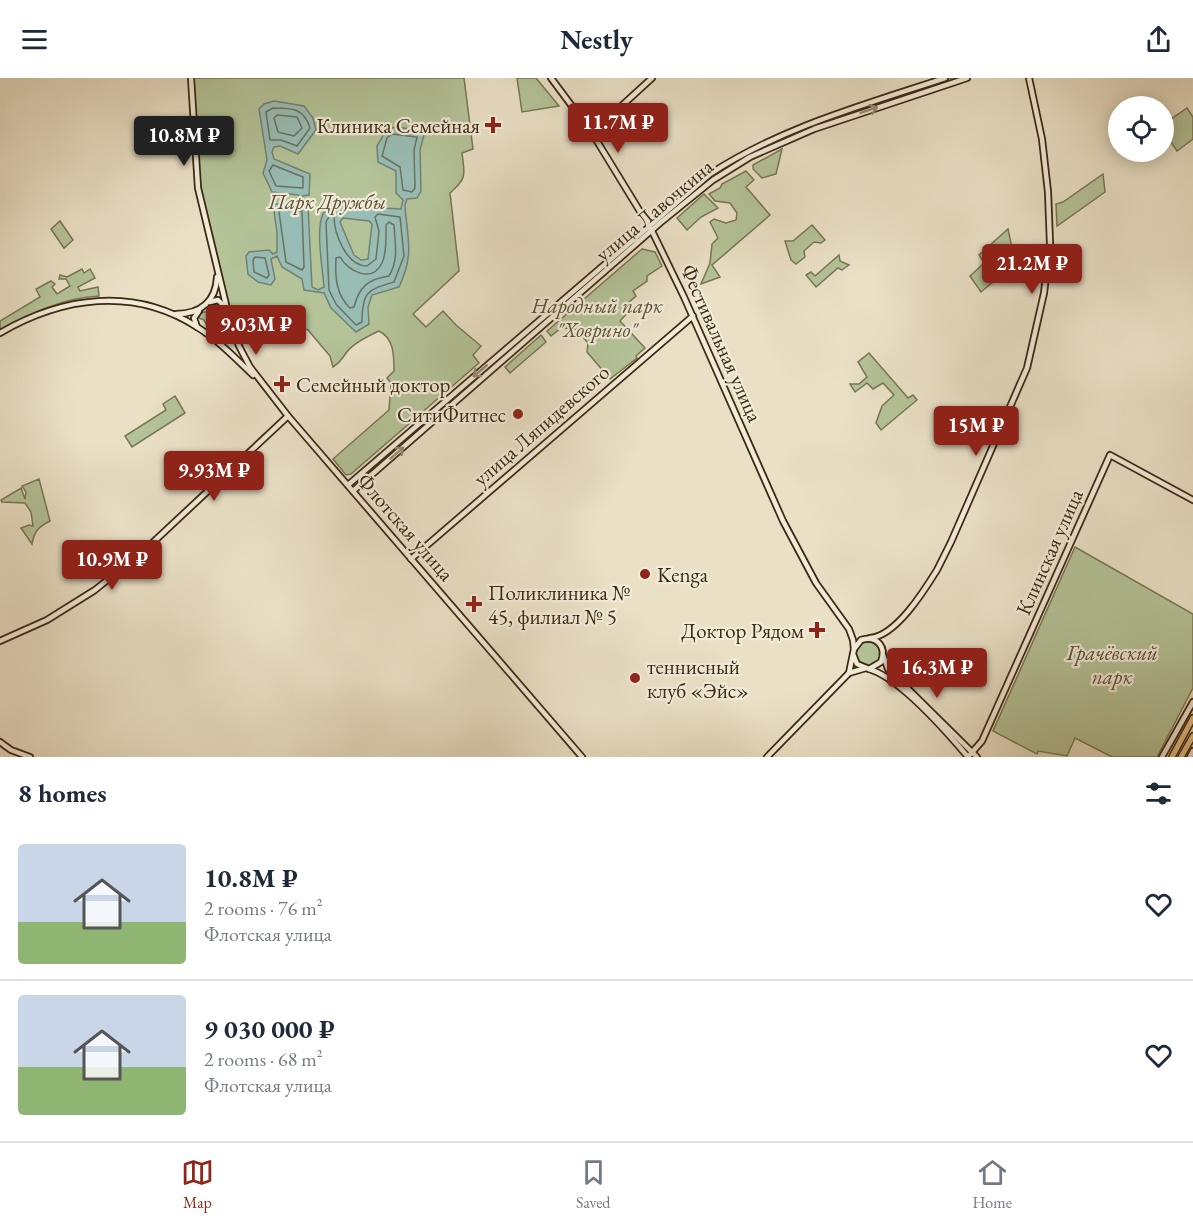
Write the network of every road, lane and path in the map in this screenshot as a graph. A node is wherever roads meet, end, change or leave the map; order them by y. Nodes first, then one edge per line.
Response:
1 (191, 78) edge
2 (551, 78) edge
3 (652, 78) edge
4 (945, 78) edge
5 (967, 78) edge
6 (1029, 78) edge
7 (820, 120) junction
8 (812, 123) junction
9 (822, 126) junction
10 (814, 129) junction
11 (592, 133) junction
12 (648, 225) junction
13 (652, 231) junction
14 (218, 274) junction
15 (208, 303) junction
16 (201, 309) junction
17 (228, 313) junction
18 (174, 314) junction
19 (693, 316) junction
20 (197, 327) junction
21 (0, 333) edge
22 (237, 339) junction
23 (225, 348) junction
24 (259, 381) junction
25 (288, 416) junction
26 (348, 485) junction
27 (353, 491) junction
28 (1193, 500) edge
29 (411, 559) junction
30 (849, 629) junction
31 (888, 632) junction
32 (868, 638) junction
33 (0, 641) edge
34 (854, 652) junction
35 (883, 653) junction
36 (867, 668) junction
37 (849, 674) junction
38 (1193, 702) edge
39 (1193, 718) edge
40 (1193, 736) edge
41 (0, 742) edge
42 (1193, 751) edge
43 (973, 752) junction
44 (30, 757) edge
45 (582, 757) edge
46 (767, 757) edge
47 (968, 757) edge
48 (977, 757) edge
49 (1162, 757) edge
50 (1172, 757) edge
51 (1181, 757) edge
52 (1190, 757) edge

1 - 14 main road, Флотская улица
2 - 11 main road, Фестивальная улица
3 - 11 main road
4 - 7 main road, улица Лавочкина
9 -> 5 main road, улица Лавочкина
6 - 31 main road
7 - 8 main road, улица Лавочкина
7 - 9 main road
8 - 10 main road
8 - 12 main road, улица Лавочкина
9 - 10 main road, улица Лавочкина
10 - 13 main road, улица Лавочкина
11 - 12 main road, Фестивальная улица
12 - 13 main road, Фестивальная улица
12 -> 26 main road, улица Лавочкина
13 - 19 main road, Фестивальная улица
27 -> 13 main road, улица Лавочкина
14 - 15 main road
14 - 17 main road, Флотская улица
15 - 16 main road
15 - 17 main road
16 - 18 main road
16 - 20 main road
17 - 22 main road, Флотская улица
18 - 20 main road
18 - 21 main road
19 - 29 main road, улица Ляпидевского
19 - 30 main road, Фестивальная улица
20 - 23 main road
22 - 23 main road
22 - 24 main road, Флотская улица
23 - 24 main road
24 - 25 main road, Флотская улица
25 - 26 main road, Флотская улица
25 - 33 main road
26 - 27 main road, Флотская улица
27 - 29 main road, Флотская улица
28 - 43 main road, Клинская улица
29 - 45 main road, Флотская улица
30 - 32 main road, Фестивальная улица
30 - 34 main road, Фестивальная улица
31 - 32 main road
31 - 35 main road
32 - 34 main road
32 - 35 main road
34 - 36 main road
34 - 37 main road
35 - 36 main road
35 - 43 main road
36 - 37 main road
36 - 47 main road
37 - 46 main road
38 - 49 main road
39 - 50 main road
40 - 51 main road
41 - 44 main road
42 - 52 main road
43 - 47 main road, Клинская улица
43 - 48 main road

